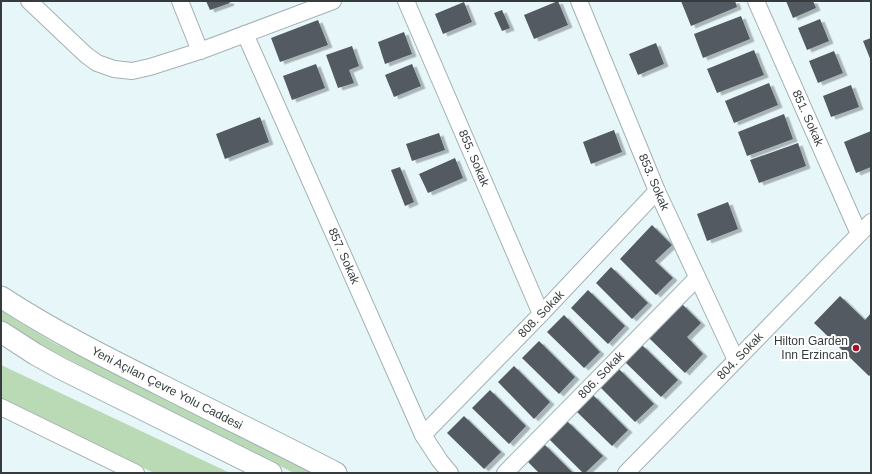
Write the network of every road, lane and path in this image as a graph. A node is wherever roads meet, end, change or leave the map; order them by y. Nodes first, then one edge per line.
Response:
1 (28, 1) edge
2 (180, 1) edge
3 (333, 1) edge
4 (406, 1) edge
5 (579, 1) edge
6 (756, 1) edge
7 (245, 34) junction
8 (200, 51) junction
9 (657, 192) junction
10 (871, 222) edge
11 (860, 234) junction
12 (697, 278) junction
13 (1, 297) edge
14 (541, 314) junction
15 (1, 332) edge
16 (736, 360) junction
17 (1, 407) edge
18 (423, 435) junction
19 (136, 473) edge
20 (270, 473) edge
21 (336, 473) edge
22 (450, 473) edge
23 (505, 473) edge
24 (626, 473) edge

1 - 8 street
2 - 8 street
3 - 7 street
4 - 14 street, 855. Sokak
5 - 9 street, 853. Sokak
6 - 11 street, 851. Sokak
7 - 8 street
7 - 18 street, 857. Sokak
9 - 12 street, 853. Sokak
9 - 14 street, 808. Sokak
10 - 11 street, 804. Sokak
11 - 16 street, 804. Sokak
12 - 16 street, 853. Sokak
12 - 23 street, 806. Sokak
13 - 21 main road, Yeni Açılan Çevre Yolu Caddesi
14 - 18 street, 808. Sokak
15 - 20 main road
16 - 24 street, 804. Sokak
17 - 19 street
18 - 22 street, 857. Sokak

